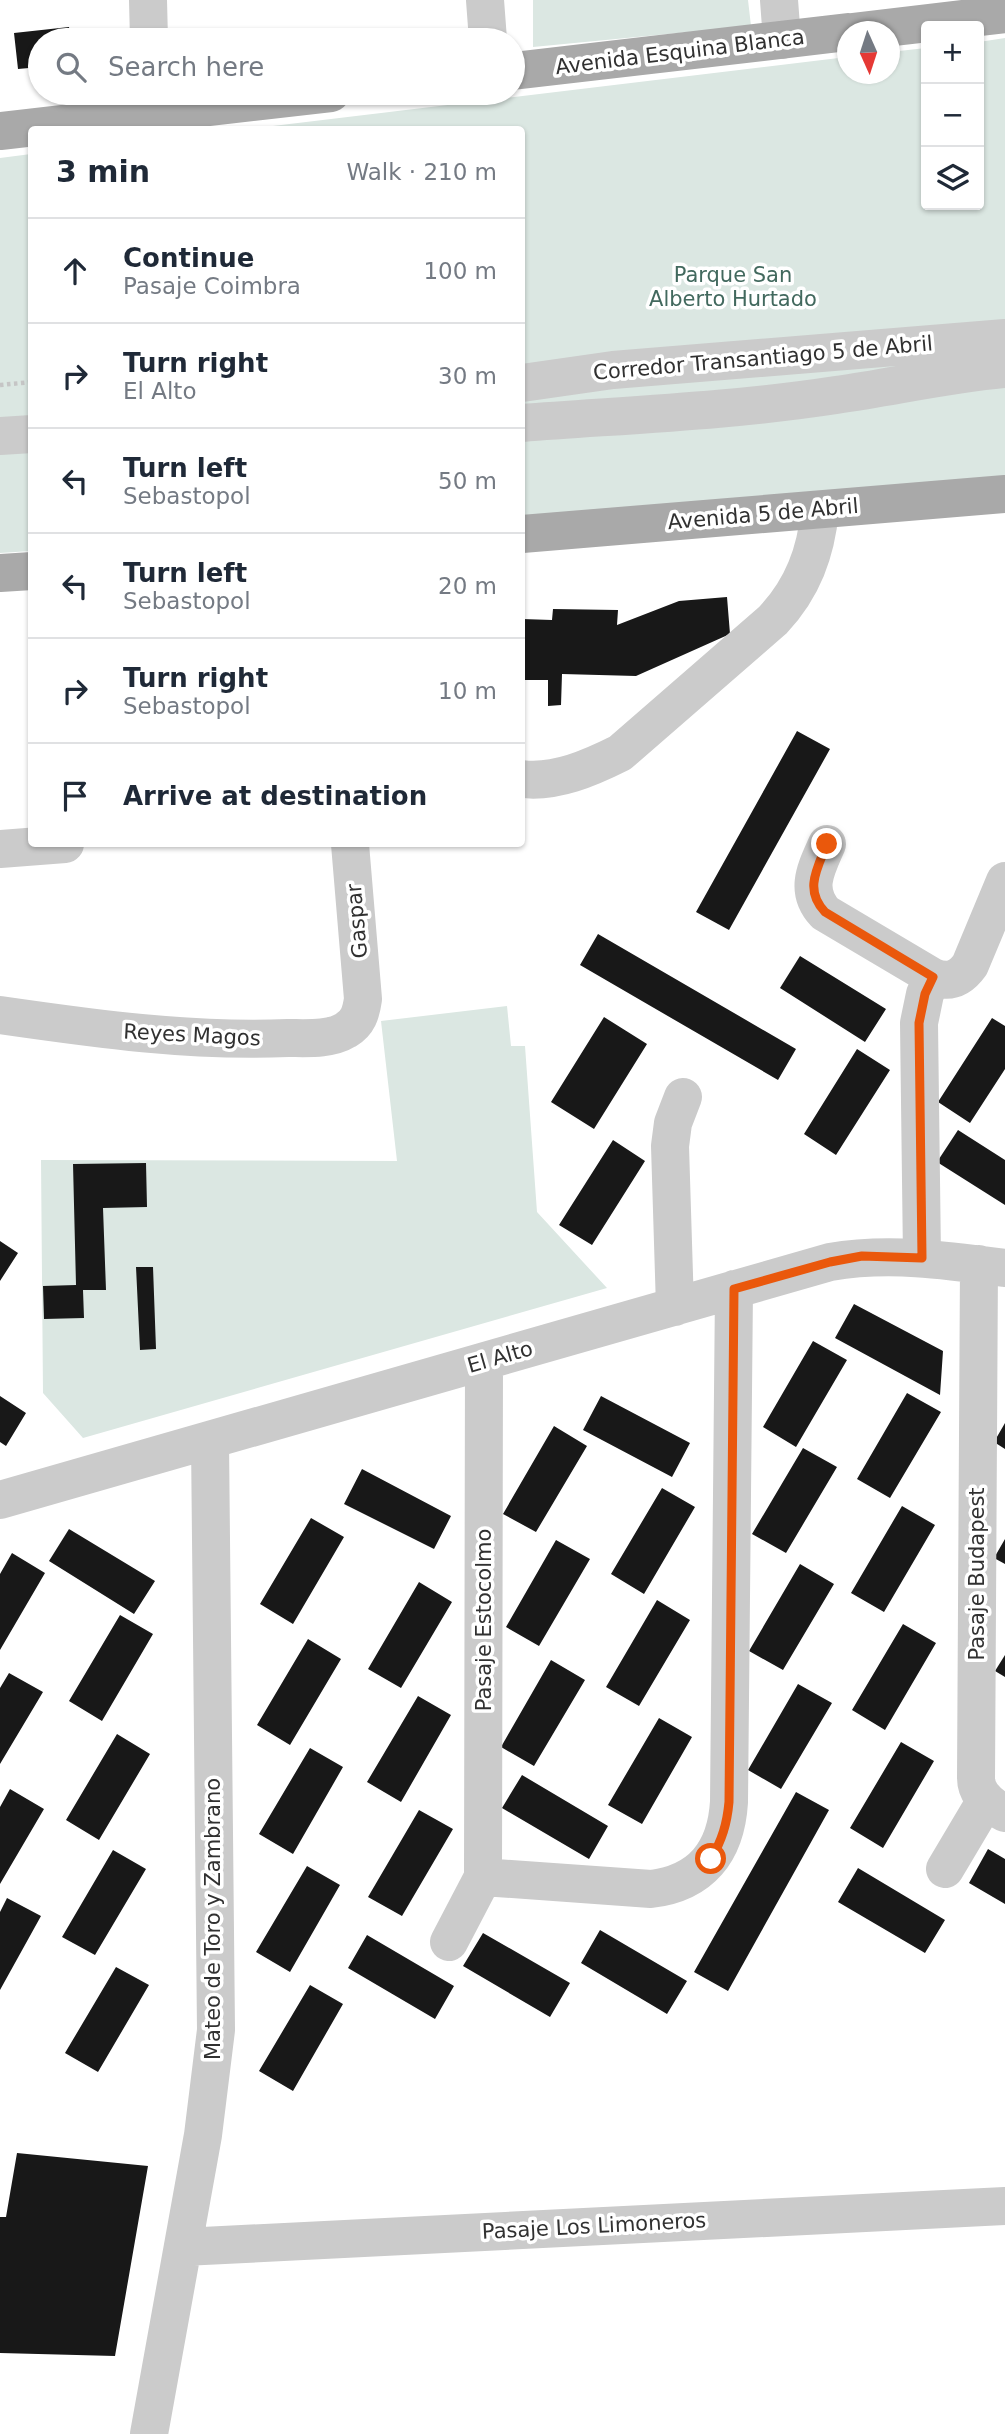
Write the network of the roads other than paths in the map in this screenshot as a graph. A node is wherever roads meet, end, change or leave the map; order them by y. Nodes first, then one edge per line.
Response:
1 (148, 0) edge
2 (485, 0) edge
3 (779, 0) edge
4 (1005, 14) edge
5 (900, 26) edge
6 (149, 28) edge
7 (487, 28) edge
8 (837, 34) edge
9 (782, 40) junction
10 (525, 70) edge
11 (139, 105) edge
12 (0, 131) edge
13 (1005, 338) edge
14 (1005, 369) edge
15 (525, 383) edge
16 (525, 423) edge
17 (28, 434) edge
18 (0, 436) edge
19 (28, 460) edge
20 (0, 463) edge
21 (1005, 494) edge
22 (820, 510) junction
23 (525, 534) edge
24 (28, 571) edge
25 (0, 573) edge
26 (525, 779) edge
27 (827, 844) dead end
28 (28, 847) edge
29 (350, 847) edge
30 (0, 849) edge
31 (1005, 881) edge
32 (933, 977) junction
33 (363, 999) joint
34 (0, 1015) edge
35 (683, 1097) dead end
36 (922, 1258) junction
37 (992, 1266) edge
38 (734, 1289) junction
39 (675, 1307) junction
40 (484, 1362) junction
41 (210, 1441) junction
42 (0, 1500) edge
43 (996, 1807) edge
44 (945, 1869) dead end
45 (483, 1877) junction
46 (449, 1942) dead end
47 (1005, 2206) edge
48 (183, 2247) junction
49 (149, 2434) edge

1 - 6 street
2 - 7 street
3 - 9 street
4 - 5 main road, Avenida Esquina Blanca
8 - 9 main road, Avenida Esquina Blanca
9 - 10 main road, Avenida Esquina Blanca
11 - 12 main road
13 - 15 street, Corredor Transantiago 5 de Abril
14 - 16 street, Corredor Transantiago 5 de Abril
17 - 18 street
19 - 20 street
21 - 22 main road, Avenida 5 de Abril
22 - 23 main road, Avenida 5 de Abril
22 - 26 street
24 - 25 main road
27 - 32 street
28 - 30 street
29 - 33 street, Gaspar
31 - 32 street
32 - 36 street
33 - 34 street, Reyes Magos
35 - 39 street
36 - 37 street, El Alto
36 - 38 street, El Alto
37 - 43 street, Pasaje Budapest
38 - 39 street, El Alto
38 - 45 street
39 - 40 street, El Alto
40 - 41 street, El Alto
40 - 45 street, Pasaje Estocolmo
41 - 42 street, El Alto
41 - 48 street, Mateo de Toro y Zambrano
43 - 44 street, Pasaje Budapest
45 - 46 street, Pasaje Estocolmo
47 - 48 street, Pasaje Los Limoneros
48 - 49 street, Mateo de Toro y Zambrano

